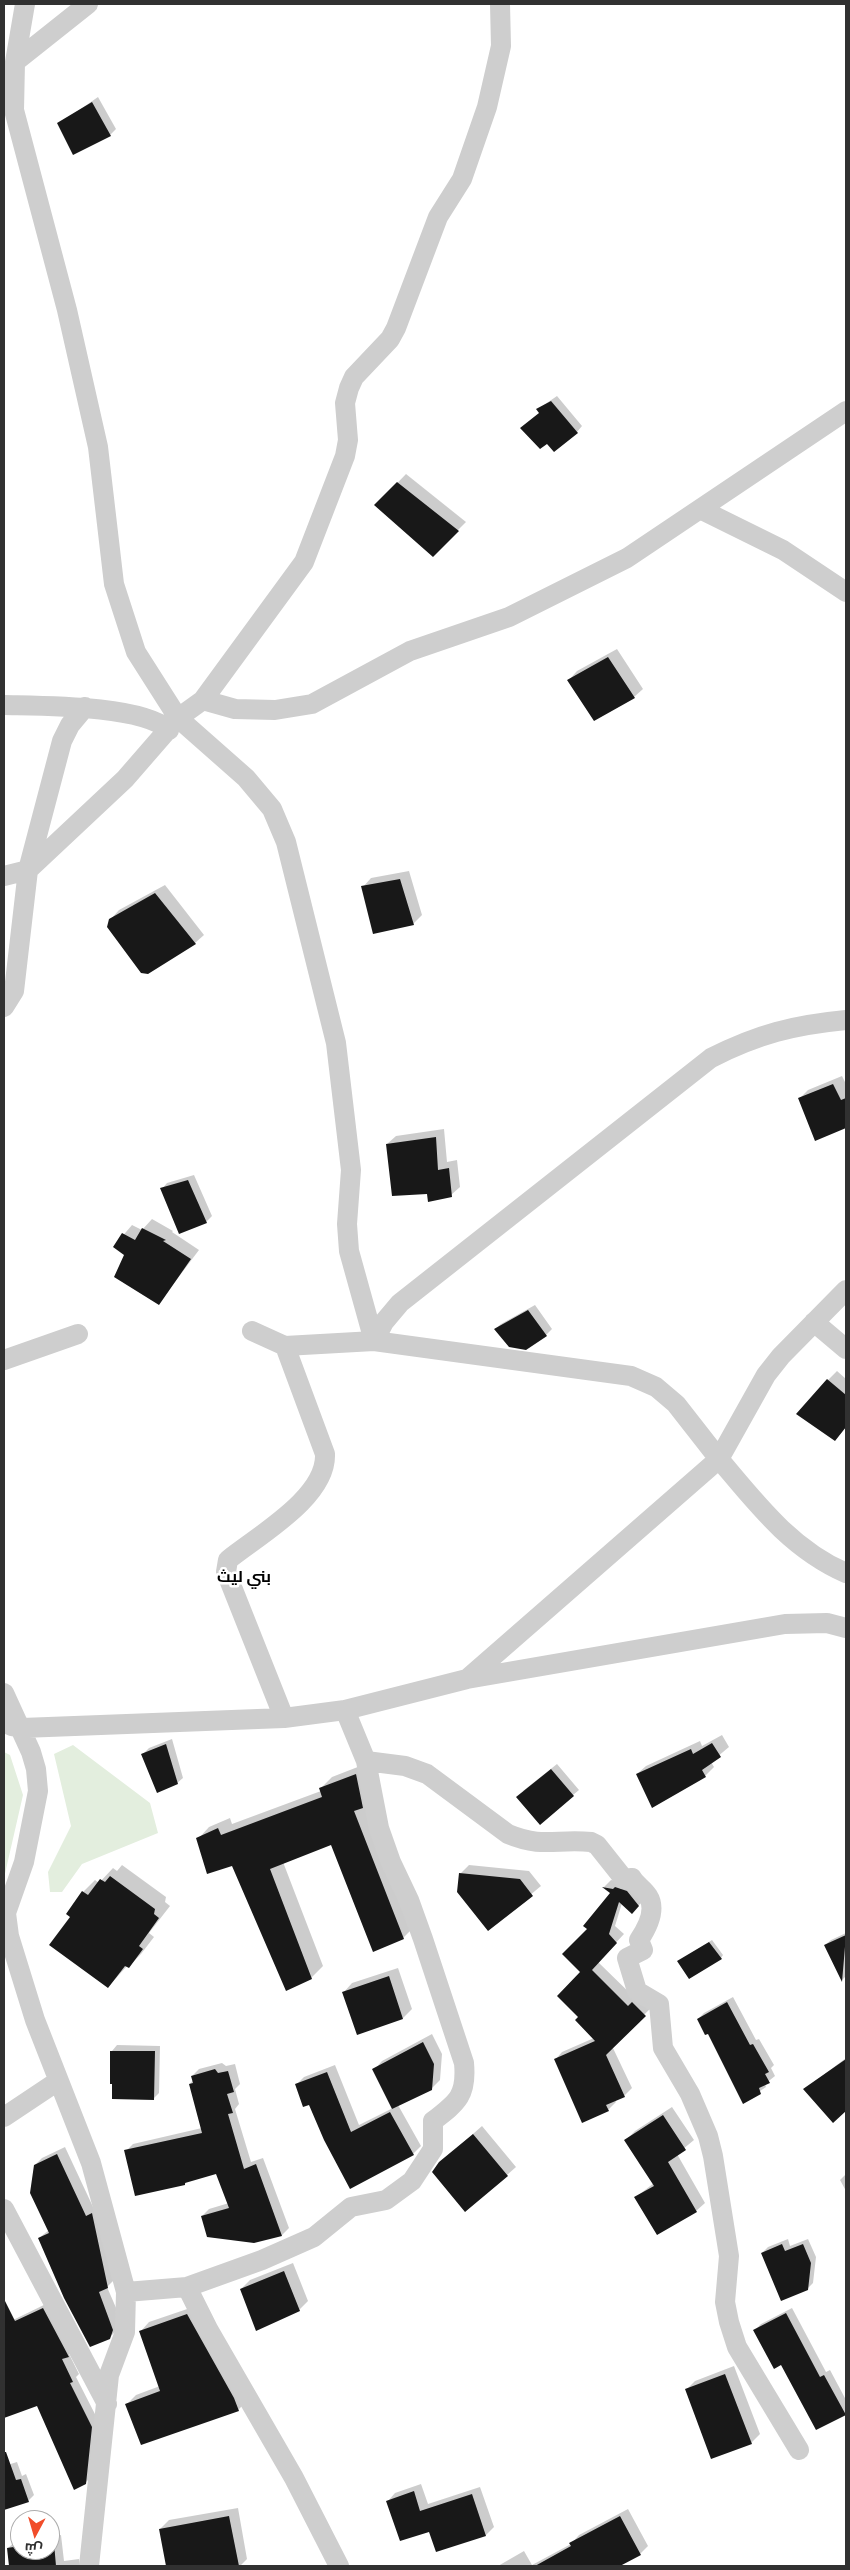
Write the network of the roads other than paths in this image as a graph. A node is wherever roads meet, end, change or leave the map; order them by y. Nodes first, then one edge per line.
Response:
1 (25, 4) edge
2 (88, 4) edge
3 (500, 4) edge
4 (15, 62) junction
5 (846, 411) edge
6 (700, 509) junction
7 (846, 592) edge
8 (203, 700) junction
9 (4, 706) edge
10 (85, 708) junction
11 (173, 724) junction
12 (28, 870) junction
13 (4, 876) edge
14 (4, 1006) edge
15 (846, 1020) edge
16 (846, 1290) edge
17 (814, 1322) junction
18 (252, 1331) dead end
19 (78, 1334) dead end
20 (374, 1341) junction
21 (285, 1346) junction
22 (846, 1349) edge
23 (4, 1360) edge
24 (719, 1459) junction
25 (846, 1573) edge
26 (846, 1628) edge
27 (468, 1679) junction
28 (4, 1693) edge
29 (345, 1710) junction
30 (284, 1718) junction
31 (13, 1726) edge
32 (366, 1761) junction
33 (5, 1914) edge
34 (58, 2081) junction
35 (4, 2117) edge
36 (4, 2209) edge
37 (187, 2287) junction
38 (126, 2292) junction
39 (107, 2404) junction
40 (798, 2450) dead end
41 (89, 2566) edge
42 (339, 2566) edge

1 - 4 street
2 - 4 street
3 - 8 street
4 - 11 street
5 - 6 street
6 - 7 street
6 - 8 street
8 - 11 street
9 - 10 street
10 - 11 street
10 - 12 street
11 - 12 street
11 - 20 street
12 - 13 street
12 - 14 street
15 - 20 street
16 - 17 street
17 - 22 street
17 - 24 street
18 - 21 street
19 - 23 street
20 - 21 street
20 - 24 street
21 - 30 street
24 - 25 street
24 - 27 street
26 - 27 street
27 - 29 street
28 - 31 street
29 - 30 street
29 - 32 street
30 - 31 street
31 - 33 street
32 - 37 street
32 - 40 street
33 - 34 street
34 - 35 street
34 - 38 street
36 - 39 street
37 - 38 street
37 - 42 street
38 - 39 street
39 - 41 street

